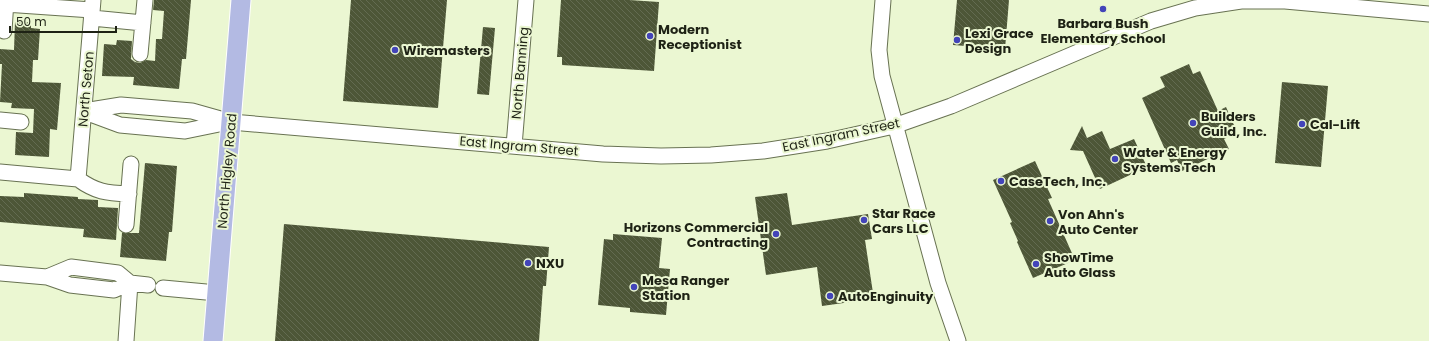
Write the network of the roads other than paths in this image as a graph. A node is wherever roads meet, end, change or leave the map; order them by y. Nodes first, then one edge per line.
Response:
1 (145, 0) edge
2 (241, 0) edge
3 (526, 0) edge
4 (883, 0) edge
5 (5, 2) edge
6 (1351, 4) edge
7 (92, 10) edge
8 (1429, 14) edge
9 (143, 22) junction
10 (4, 31) dead end
11 (140, 54) dead end
12 (142, 107) junction
13 (84, 111) junction
14 (0, 120) edge
15 (21, 122) dead end
16 (231, 122) junction
17 (894, 126) junction
18 (140, 127) junction
19 (514, 146) junction
20 (131, 164) dead end
21 (0, 172) edge
22 (78, 179) junction
23 (129, 194) junction
24 (126, 224) dead end
25 (86, 269) junction
26 (0, 273) edge
27 (48, 277) junction
28 (130, 283) junction
29 (148, 285) dead end
30 (85, 287) junction
31 (163, 288) dead end
32 (217, 293) junction
33 (126, 341) edge
34 (213, 341) edge
35 (958, 341) edge

1 - 9 street
2 - 16 main road, North Higley Road
3 - 19 street, North Banning
4 - 17 street
5 - 7 street
5 - 10 street
6 - 8 street, East Ingram Street
6 - 17 street, East Ingram Street
7 - 9 street
7 - 13 street, North Seton
9 - 11 street
12 - 13 street, East Ingram Street
12 - 16 street, East Ingram Street
12 - 18 street
13 - 18 street, East Ingram Street
13 - 22 street, North Seton
14 - 15 street
16 - 18 street, East Ingram Street
16 - 19 street, East Ingram Street
16 - 32 main road, North Higley Road
17 - 19 street, East Ingram Street
17 - 35 street
20 - 23 street
21 - 22 street
22 - 23 street
23 - 24 street
25 - 27 street
25 - 28 street
25 - 30 street
26 - 27 street
27 - 30 street
28 - 29 street
28 - 30 street
28 - 33 street
31 - 32 street
32 - 34 main road, North Higley Road

